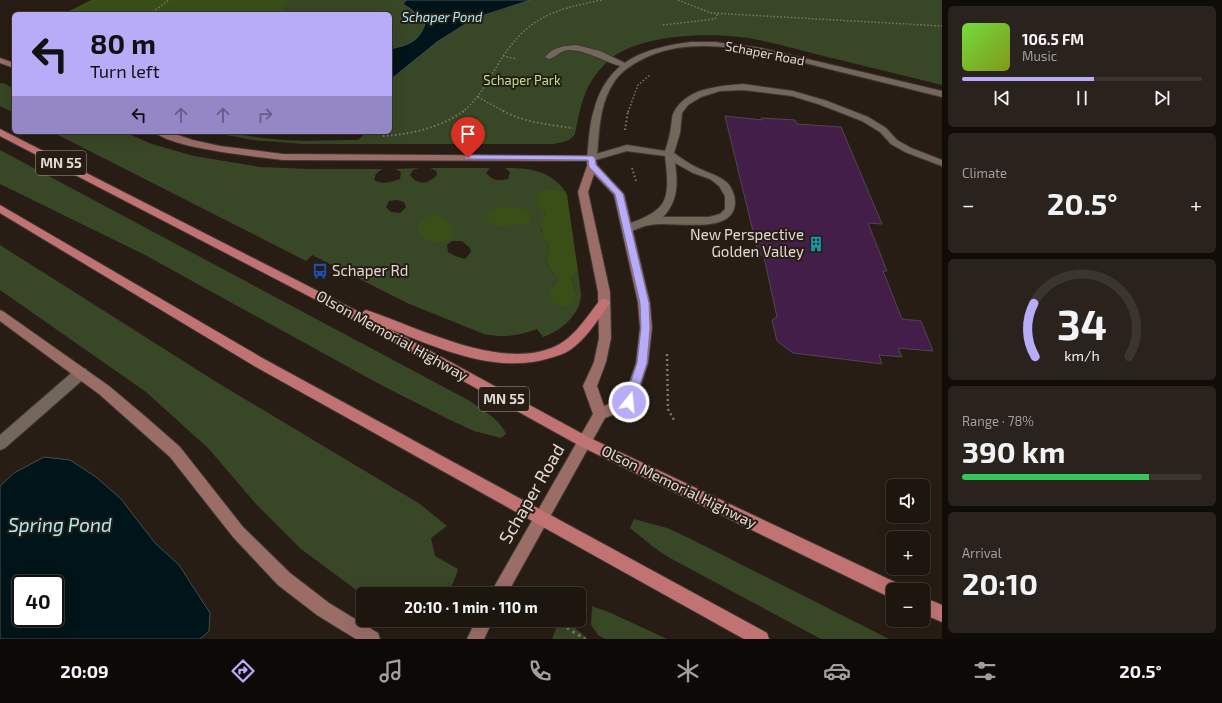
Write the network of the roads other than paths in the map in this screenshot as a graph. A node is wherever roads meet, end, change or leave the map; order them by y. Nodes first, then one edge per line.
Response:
1 (549, 57) dead end
2 (0, 60) edge
3 (12, 65) edge
4 (626, 65) junction
5 (942, 94) edge
6 (0, 132) edge
7 (166, 134) edge
8 (670, 154) junction
9 (592, 162) junction
10 (942, 163) edge
11 (0, 208) edge
12 (646, 221) junction
13 (627, 229) junction
14 (332, 302) junction
15 (604, 303) junction
16 (0, 315) edge
17 (81, 374) junction
18 (600, 414) junction
19 (585, 442) junction
20 (0, 444) edge
21 (541, 519) junction
22 (502, 587) edge
23 (886, 587) edge
24 (930, 608) edge
25 (942, 614) edge
26 (481, 627) edge
27 (372, 639) edge
28 (475, 639) edge
29 (761, 639) edge

1 - 4 street
2 - 3 street
4 - 5 street, Schaper Road
4 - 9 street, Schaper Road
6 - 14 main road, Olson Memorial Highway / MN 55
7 - 9 street
8 - 9 street
8 - 10 street
8 - 12 street
8 - 12 street
9 - 13 street
9 - 15 street, Schaper Road
11 - 21 main road
12 - 13 street
13 - 18 street
14 - 15 main road
14 - 19 main road, Olson Memorial Highway / MN 55
15 - 18 street, Schaper Road
16 - 17 street
17 - 20 street
17 - 27 street
18 - 19 street, Schaper Road
19 - 21 street, Schaper Road
19 - 23 main road, Olson Memorial Highway / MN 55
21 - 22 street, Schaper Road
21 - 29 main road
24 - 25 main road
26 - 28 street

